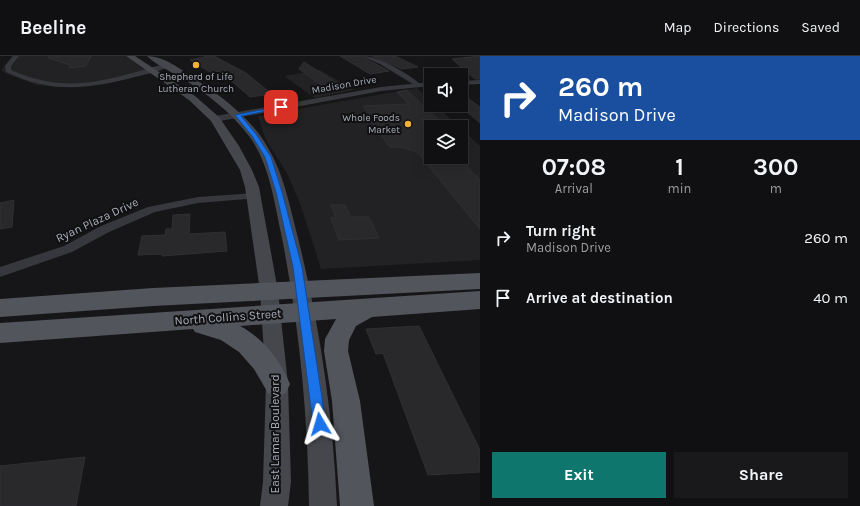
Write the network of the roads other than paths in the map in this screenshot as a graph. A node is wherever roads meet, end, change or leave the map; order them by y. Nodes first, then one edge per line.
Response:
1 (16, 56) edge
2 (130, 56) edge
3 (152, 56) edge
4 (365, 56) edge
5 (167, 65) junction
6 (150, 69) junction
7 (480, 82) edge
8 (468, 83) edge
9 (418, 85) junction
10 (424, 85) edge
11 (238, 115) junction
12 (215, 119) junction
13 (254, 196) junction
14 (0, 272) edge
15 (480, 281) edge
16 (302, 300) junction
17 (480, 300) edge
18 (270, 302) junction
19 (369, 307) junction
20 (0, 308) edge
21 (146, 323) junction
22 (0, 333) edge
23 (277, 384) junction
24 (274, 506) edge
25 (323, 506) edge
26 (357, 506) edge

1 - 6 street
2 - 6 main road, East Lamar Boulevard
3 - 5 main road
4 - 9 street
5 - 6 street
5 - 11 main road
6 - 12 main road, East Lamar Boulevard
7 - 8 street
9 - 10 street, Madison Drive
9 - 11 street, Madison Drive
11 - 12 street, Madison Drive
11 - 16 main road
12 - 13 main road, East Lamar Boulevard
13 - 14 street, Ryan Plaza Drive
13 - 18 main road, East Lamar Boulevard
15 - 16 main road, North Collins Street
16 - 18 main road, North Collins Street
16 - 19 main road, North Collins Street
16 - 25 main road
17 - 19 main road, North Collins Street
18 - 20 main road, North Collins Street
18 - 21 main road, North Collins Street
18 - 23 main road, East Lamar Boulevard
19 - 26 main road
21 - 22 main road, North Collins Street
21 - 23 main road
23 - 24 main road, East Lamar Boulevard

